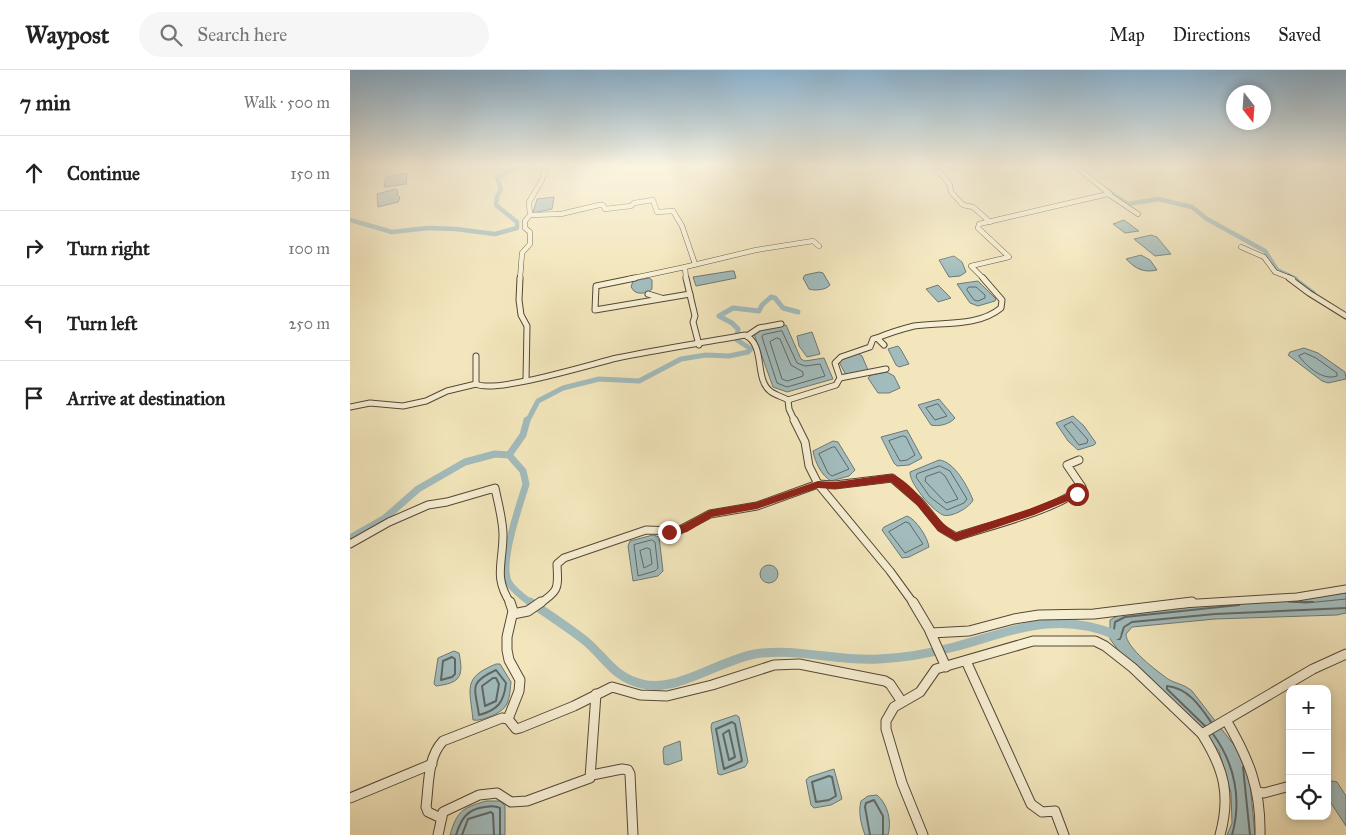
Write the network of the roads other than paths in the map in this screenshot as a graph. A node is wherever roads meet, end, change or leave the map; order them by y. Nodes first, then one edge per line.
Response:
1 (529, 202) edge
2 (642, 202) edge
3 (654, 202) edge
4 (960, 202) edge
5 (1073, 202) edge
6 (1121, 202) edge
7 (1138, 214) dead end
8 (530, 215) junction
9 (990, 222) junction
10 (819, 246) dead end
11 (1241, 247) dead end
12 (695, 264) junction
13 (685, 267) junction
14 (648, 294) dead end
15 (690, 294) junction
16 (660, 298) junction
17 (1346, 316) edge
18 (781, 324) dead end
19 (747, 336) junction
20 (877, 338) junction
21 (699, 344) junction
22 (884, 345) dead end
23 (476, 356) dead end
24 (886, 369) dead end
25 (840, 378) junction
26 (526, 380) junction
27 (476, 384) junction
28 (788, 400) junction
29 (350, 407) edge
30 (1079, 460) dead end
31 (818, 484) junction
32 (350, 544) edge
33 (1346, 589) edge
34 (513, 614) junction
35 (931, 633) junction
36 (1346, 654) edge
37 (966, 661) junction
38 (945, 665) junction
39 (596, 694) junction
40 (902, 702) junction
41 (508, 718) junction
42 (1224, 722) junction
43 (1204, 733) junction
44 (432, 764) junction
45 (592, 775) junction
46 (1286, 787) edge
47 (1258, 792) junction
48 (350, 798) edge
49 (441, 818) junction
50 (438, 835) edge
51 (633, 835) edge
52 (923, 835) edge
53 (1064, 835) edge
54 (1220, 835) edge
55 (1260, 835) edge

1 - 8 street
2 - 8 street
3 - 12 street
4 - 9 street
5 - 9 street
6 - 7 street
8 - 26 street
9 - 20 street
10 - 12 street
11 - 17 street
12 - 13 street
13 - 15 street
13 - 16 street
14 - 16 street
15 - 16 street
15 - 21 street
18 - 19 street
19 - 21 street
19 - 28 street
20 - 22 street
20 - 25 street
21 - 26 street
23 - 27 street
24 - 25 street
25 - 28 street
26 - 27 street
27 - 29 street
28 - 31 street
30 - 31 street
31 - 34 street
31 - 35 street
32 - 34 street
33 - 35 street
34 - 41 street
35 - 38 street
36 - 42 street
37 - 38 street
37 - 43 street
37 - 53 street
38 - 40 street
39 - 40 street
39 - 41 street
39 - 45 street
40 - 52 street
41 - 44 street
42 - 43 street
42 - 47 street
43 - 54 street
44 - 48 street
44 - 49 street
45 - 49 street
45 - 51 street
46 - 47 street
47 - 55 street
49 - 50 street

